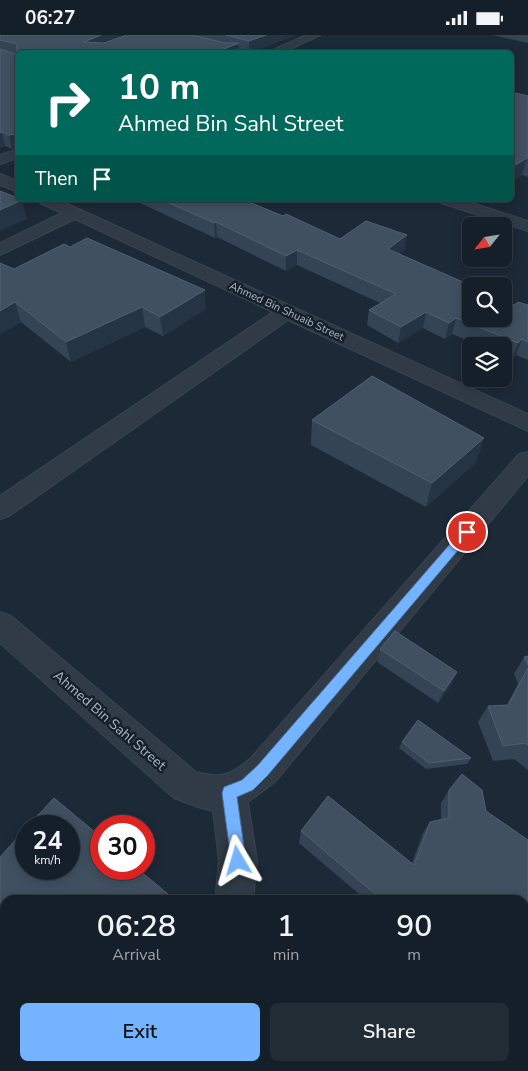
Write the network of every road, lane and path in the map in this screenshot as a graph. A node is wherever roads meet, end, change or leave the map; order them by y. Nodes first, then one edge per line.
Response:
1 (313, 35) edge
2 (278, 50) edge
3 (15, 154) edge
4 (0, 161) edge
5 (0, 179) edge
6 (15, 186) edge
7 (50, 202) edge
8 (453, 202) edge
9 (75, 213) junction
10 (528, 226) edge
11 (0, 250) edge
12 (288, 311) junction
13 (528, 423) edge
14 (528, 461) edge
15 (0, 509) edge
16 (0, 625) edge
17 (229, 793) junction
18 (235, 895) edge

1 - 2 street
3 - 4 street
5 - 6 street
7 - 9 street, Ahmed Bin Shuaib Street
8 - 10 street
9 - 11 street
9 - 12 street, Ahmed Bin Shuaib Street
12 - 13 street, Ahmed Bin Shuaib Street
12 - 15 street
14 - 17 street, Ahmed Bin Sahl Street
16 - 17 street, Ahmed Bin Sahl Street
17 - 18 street

